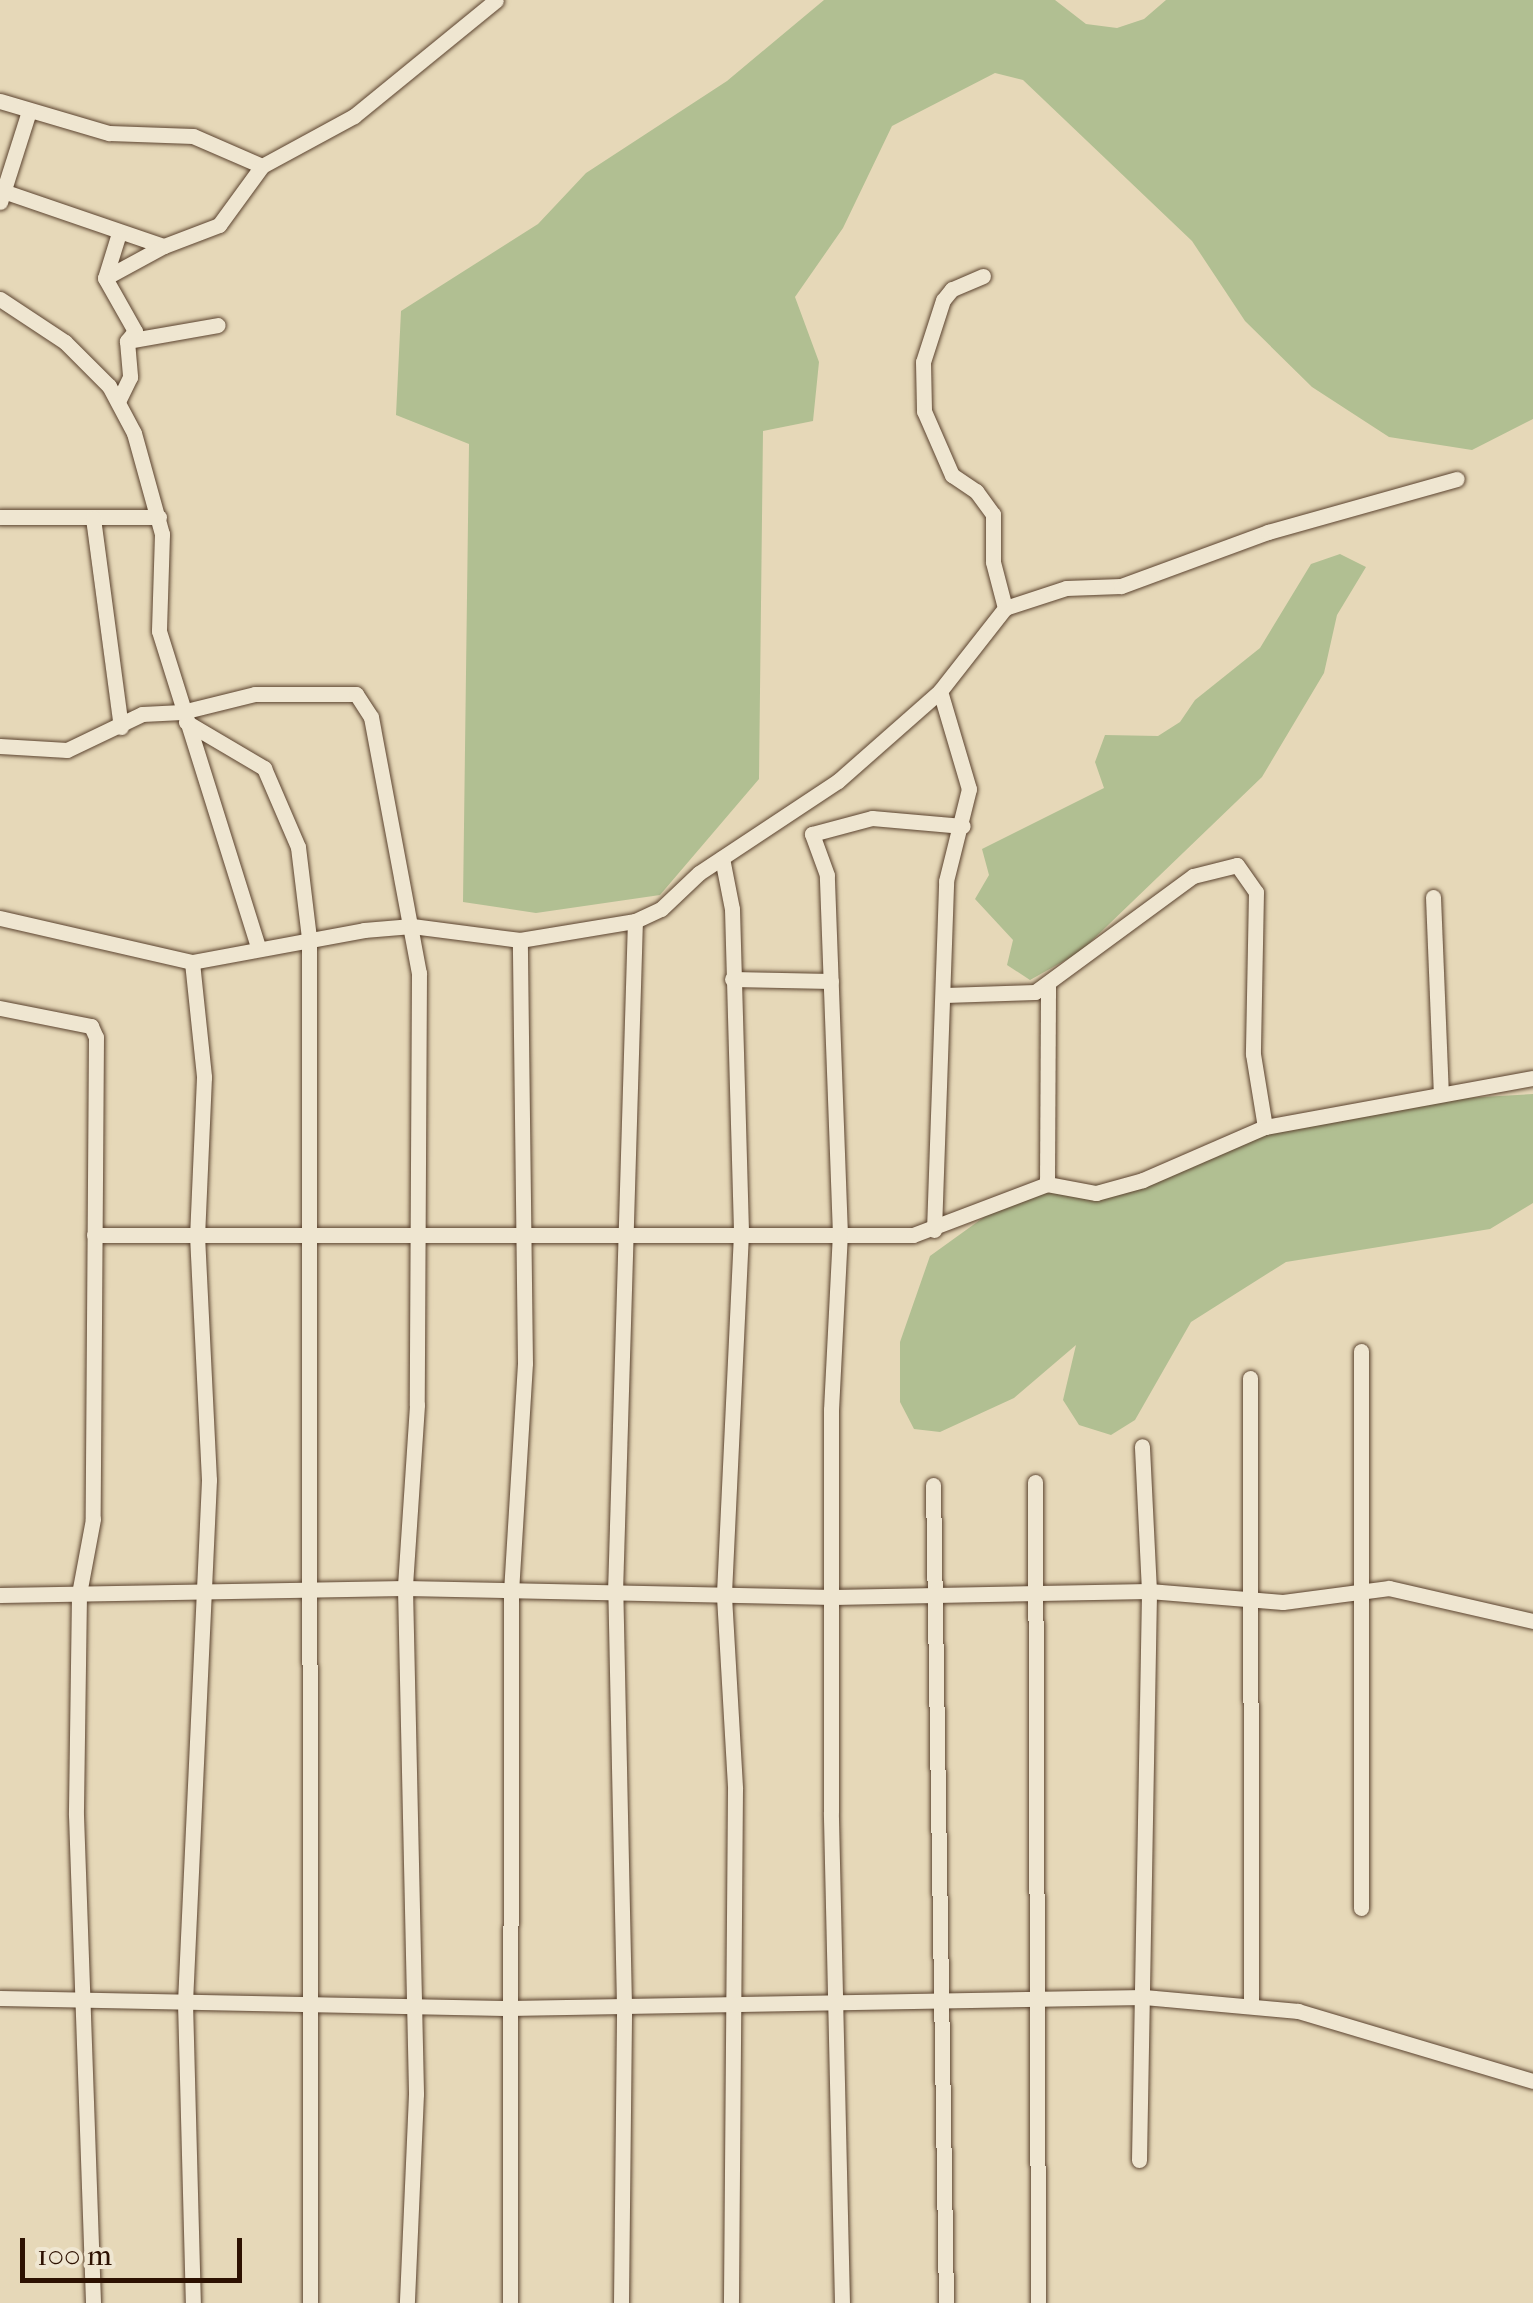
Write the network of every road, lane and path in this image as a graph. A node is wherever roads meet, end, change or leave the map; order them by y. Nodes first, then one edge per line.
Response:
1 (496, 0) edge
2 (0, 101) edge
3 (29, 111) junction
4 (262, 166) junction
5 (1, 194) edge
6 (119, 233) junction
7 (164, 246) junction
8 (984, 276) dead end
9 (105, 278) junction
10 (0, 300) edge
11 (218, 325) dead end
12 (127, 341) junction
13 (119, 400) junction
14 (1457, 479) dead end
15 (159, 516) junction
16 (0, 518) edge
17 (93, 518) junction
18 (1005, 608) junction
19 (940, 691) junction
20 (184, 717) junction
21 (121, 728) junction
22 (0, 746) edge
23 (800, 809) junction
24 (963, 826) junction
25 (812, 834) junction
26 (722, 858) junction
27 (1433, 897) dead end
28 (0, 918) edge
29 (635, 921) junction
30 (412, 926) junction
31 (309, 938) junction
32 (520, 940) junction
33 (258, 948) junction
34 (192, 962) junction
35 (732, 979) junction
36 (831, 981) junction
37 (1048, 986) junction
38 (945, 995) junction
39 (0, 1008) edge
40 (1533, 1078) edge
41 (1441, 1094) junction
42 (1265, 1127) junction
43 (1047, 1184) junction
44 (934, 1230) junction
45 (741, 1233) junction
46 (418, 1234) junction
47 (627, 1234) junction
48 (94, 1235) junction
49 (312, 1235) junction
50 (523, 1235) junction
51 (840, 1235) junction
52 (197, 1236) junction
53 (1361, 1351) dead end
54 (1250, 1378) dead end
55 (1142, 1446) dead end
56 (1035, 1482) dead end
57 (934, 1484) dead end
58 (405, 1588) junction
59 (208, 1590) junction
60 (308, 1590) junction
61 (1149, 1590) junction
62 (511, 1592) junction
63 (1033, 1592) junction
64 (615, 1593) junction
65 (79, 1594) junction
66 (0, 1595) edge
67 (936, 1595) junction
68 (724, 1596) junction
69 (1360, 1596) junction
70 (833, 1598) junction
71 (1246, 1599) junction
72 (1533, 1621) edge
73 (1362, 1908) dead end
74 (82, 1995) junction
75 (1144, 1997) junction
76 (0, 1998) edge
77 (940, 1999) junction
78 (1040, 1999) junction
79 (185, 2002) junction
80 (308, 2002) junction
81 (839, 2002) junction
82 (415, 2003) junction
83 (728, 2005) junction
84 (624, 2006) junction
85 (1251, 2006) junction
86 (509, 2008) junction
87 (1533, 2081) edge
88 (1139, 2160) dead end
89 (93, 2303) edge
90 (193, 2303) edge
91 (310, 2303) edge
92 (408, 2303) edge
93 (510, 2303) edge
94 (622, 2303) edge
95 (731, 2303) edge
96 (842, 2303) edge
97 (946, 2303) edge
98 (1038, 2303) edge

1 - 4 street
2 - 3 street
3 - 4 street
3 - 5 street
4 - 7 street
5 - 6 street
6 - 7 street
6 - 9 street
7 - 9 street
8 - 18 street
9 - 12 street
10 - 13 street
11 - 12 street
12 - 13 street
13 - 15 street
14 - 18 street
15 - 17 street
15 - 20 street
16 - 17 street
17 - 21 street
18 - 19 street
19 - 23 street
19 - 24 street
20 - 21 street
20 - 30 street
20 - 31 street
20 - 33 street
21 - 22 street
23 - 25 street
23 - 26 street
24 - 25 street
24 - 38 street
25 - 36 street
26 - 29 street
26 - 35 street
27 - 41 street
28 - 34 street
29 - 32 street
29 - 47 street
30 - 31 street
30 - 32 street
30 - 46 street
31 - 33 street
31 - 49 street
32 - 50 street
33 - 34 street
34 - 52 street
35 - 36 street
35 - 45 street
36 - 51 street
37 - 38 street
37 - 42 street
37 - 43 street
38 - 44 street
39 - 48 street
40 - 41 street
41 - 42 street
42 - 43 street
43 - 44 street
44 - 51 street
45 - 47 street
45 - 51 street
45 - 68 street
46 - 49 street
46 - 50 street
46 - 58 street
47 - 50 street
47 - 64 street
48 - 52 street
48 - 65 street
49 - 52 street
49 - 60 street
50 - 62 street
51 - 70 street
52 - 59 street
53 - 69 street
54 - 71 street
55 - 61 street
56 - 63 street
57 - 67 street
58 - 60 street
58 - 62 street
58 - 82 street
59 - 60 street
59 - 65 street
59 - 79 street
60 - 80 street
61 - 63 street
61 - 71 street
61 - 75 street
62 - 64 street
62 - 86 street
63 - 67 street
63 - 78 street
64 - 68 street
64 - 84 street
65 - 66 street
65 - 74 street
67 - 70 street
67 - 77 street
68 - 70 street
68 - 83 street
69 - 71 street
69 - 72 street
69 - 73 street
70 - 81 street
71 - 85 street
74 - 76 street
74 - 79 street
74 - 89 street
75 - 78 street
75 - 85 street
75 - 88 street
77 - 78 street
77 - 81 street
77 - 97 street
78 - 98 street
79 - 80 street
79 - 90 street
80 - 82 street
80 - 91 street
81 - 83 street
81 - 96 street
82 - 86 street
82 - 92 street
83 - 84 street
83 - 95 street
84 - 86 street
84 - 94 street
85 - 87 street
86 - 93 street

